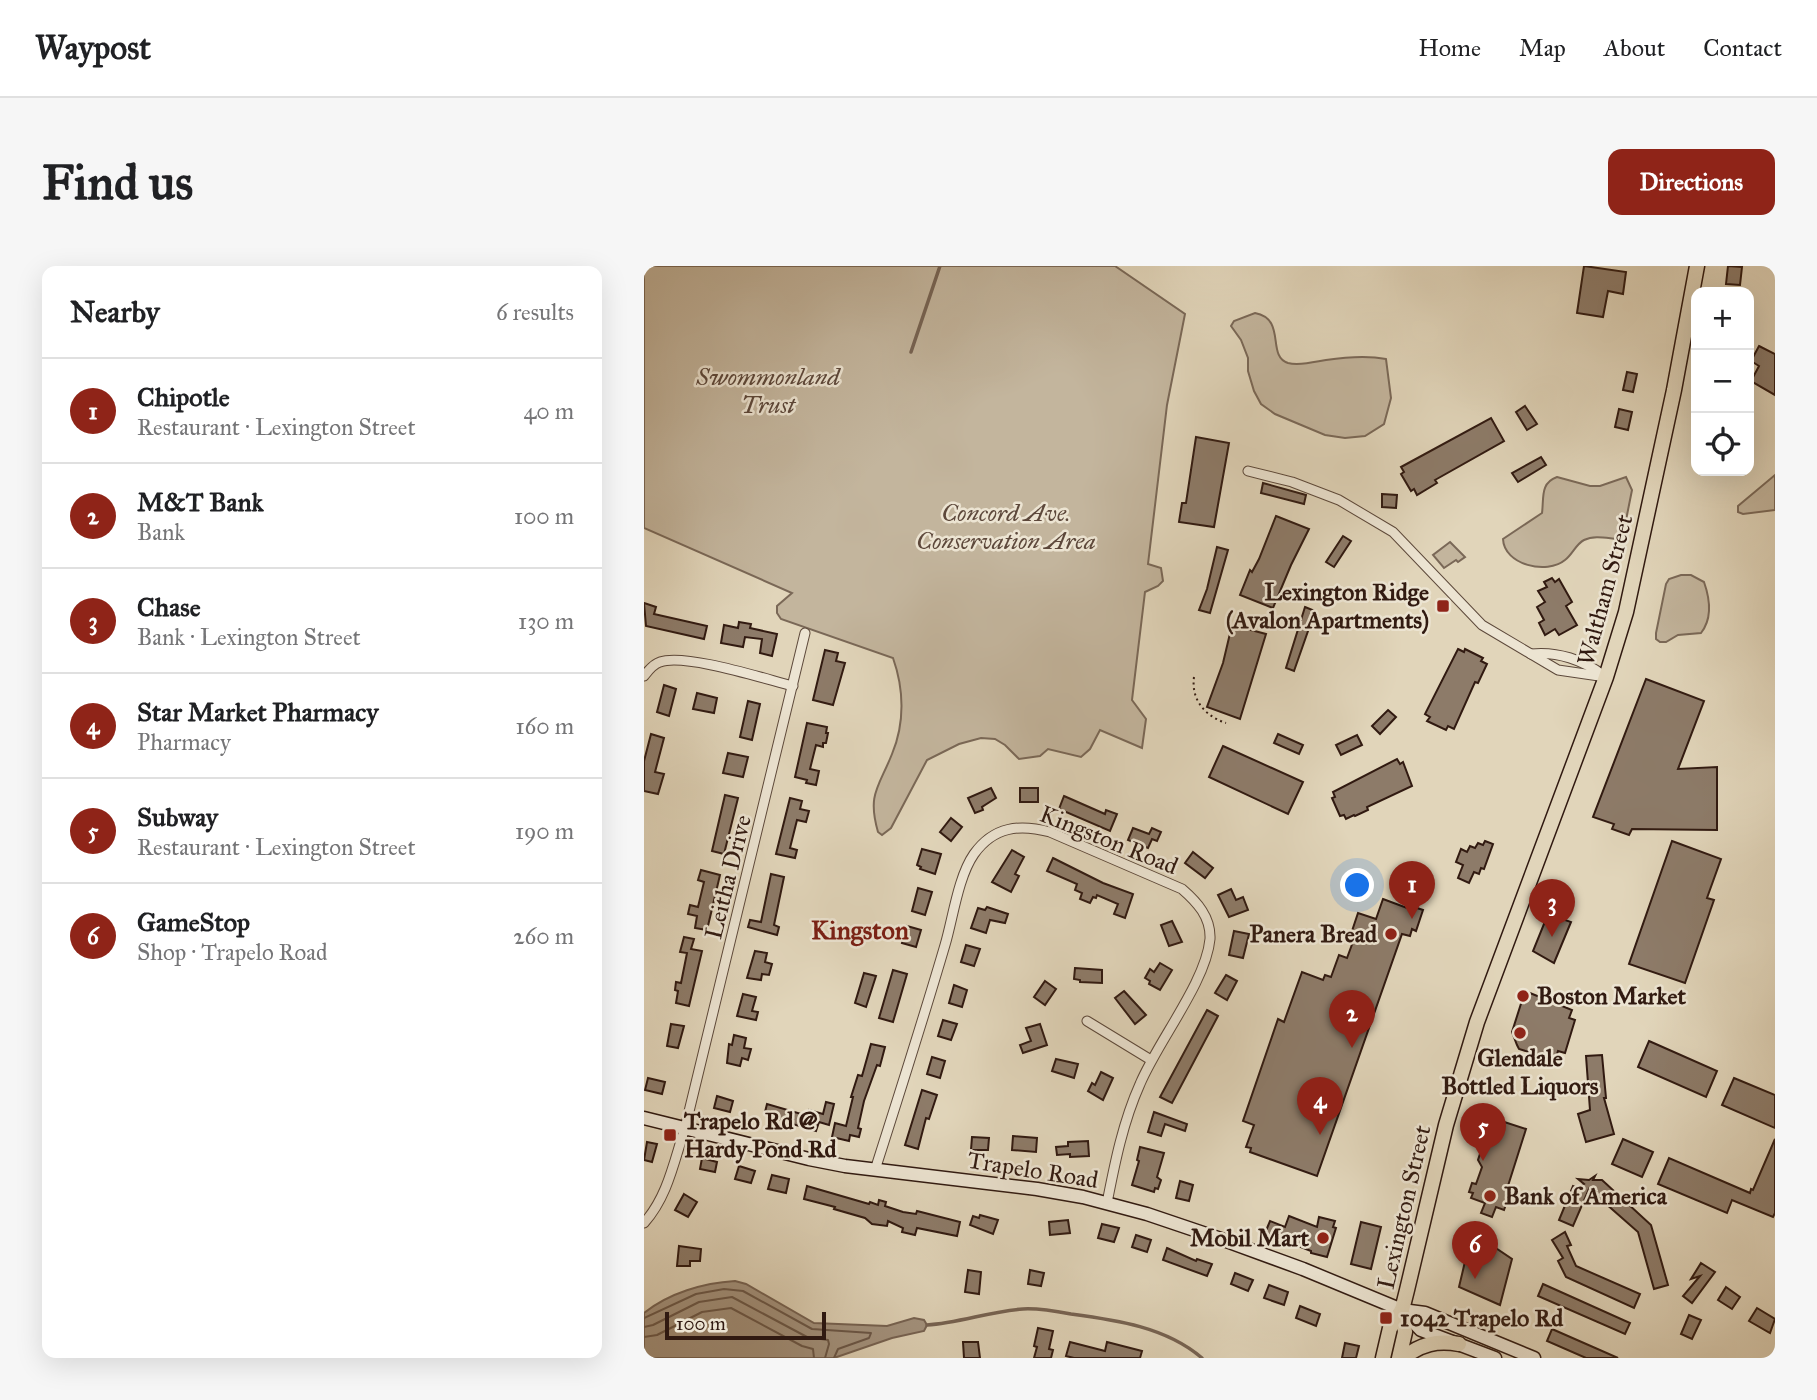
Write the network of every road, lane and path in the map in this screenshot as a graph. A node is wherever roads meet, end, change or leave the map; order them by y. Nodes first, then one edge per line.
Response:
1 (1697, 266) edge
2 (1248, 471) dead end
3 (805, 634) dead end
4 (1531, 654) junction
5 (644, 676) edge
6 (1194, 677) dead end
7 (1606, 677) junction
8 (793, 685) junction
9 (1226, 723) dead end
10 (1516, 914) joint
11 (1087, 1021) dead end
12 (1151, 1060) junction
13 (644, 1118) edge
14 (685, 1128) junction
15 (876, 1170) junction
16 (1107, 1203) junction
17 (644, 1223) edge
18 (1402, 1310) junction
19 (1459, 1344) junction
20 (1383, 1358) edge
21 (1401, 1358) edge
22 (1495, 1358) edge
23 (1534, 1358) edge

1 - 7 main road, Waltham Street
2 - 4 street
3 - 8 street, Leitha Drive
4 - 7 street
4 - 7 street
5 - 8 street
6 - 9 path
7 - 10 main road, Waltham Street
8 - 14 street, Leitha Drive
10 - 18 main road, Lexington Street
11 - 12 street
12 - 15 street, Kingston Road
12 - 16 street, Kingston Road
13 - 14 main road, Trapelo Road
14 - 15 main road, Trapelo Road
14 - 17 street, Leitha Drive
15 - 16 main road, Trapelo Road
16 - 18 main road, Trapelo Road
18 - 19 main road, Trapelo Road
18 - 20 main road, Lexington Street
18 - 21 main road, Lexington Street
18 - 23 main road, Trapelo Road
19 - 21 main road
19 - 22 main road, Trapelo Road

